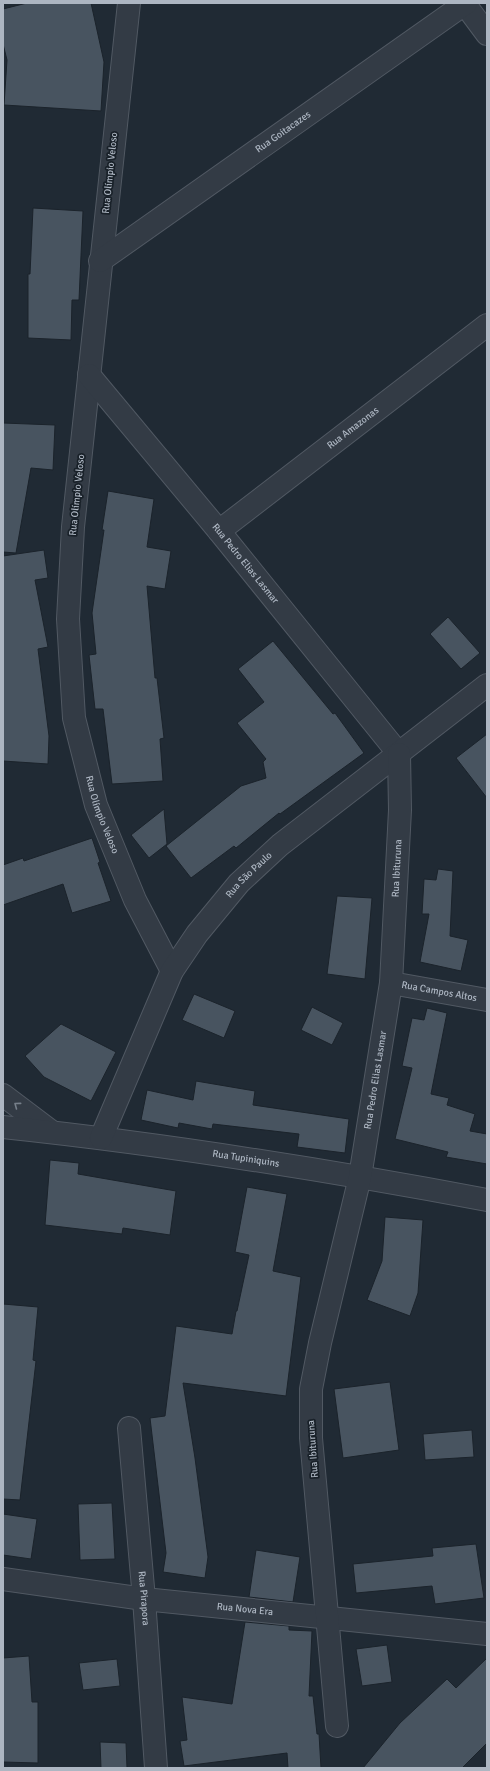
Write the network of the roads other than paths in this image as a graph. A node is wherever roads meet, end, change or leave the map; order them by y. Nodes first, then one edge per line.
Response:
1 (129, 3) edge
2 (465, 3) edge
3 (487, 34) edge
4 (100, 261) junction
5 (487, 325) edge
6 (89, 375) junction
7 (219, 531) junction
8 (487, 685) edge
9 (399, 754) junction
10 (172, 971) junction
11 (391, 983) junction
12 (487, 1000) edge
13 (3, 1095) edge
14 (3, 1127) edge
15 (53, 1132) junction
16 (101, 1138) junction
17 (360, 1177) junction
18 (487, 1201) edge
19 (129, 1428) dead end
20 (3, 1579) edge
21 (144, 1599) junction
22 (327, 1617) junction
23 (487, 1634) edge
24 (336, 1726) dead end
25 (156, 1768) edge

1 - 4 street, Rua Olímpio Veloso
2 - 3 street
2 - 4 street, Rua Goitacazes
4 - 6 street, Rua Olímpio Veloso
5 - 7 street, Rua Amazonas
6 - 7 street, Rua Pedro Elias Lasmar
6 - 10 street, Rua Olímpio Veloso
7 - 9 street, Rua Pedro Elias Lasmar
8 - 9 street, Rua São Paulo
9 - 10 street, Rua São Paulo
9 - 11 street, Rua Ibituruna
10 - 16 street, Rua São Paulo
11 - 12 street, Rua Campos Altos
11 - 17 street, Rua Pedro Elias Lasmar
15 -> 13 street
14 - 15 street, Rua Tupiniquins
15 - 16 street, Rua Tupiniquins
16 - 17 street, Rua Tupiniquins
17 - 18 street, Rua Tupiniquins
17 - 22 street, Rua Ibituruna
19 - 21 street, Rua Pirapora
20 - 21 street, Rua Nova Era
21 - 22 street, Rua Nova Era
21 - 25 street, Rua Pirapora
22 - 23 street, Rua Nova Era
22 - 24 street, Rua Ibituruna

